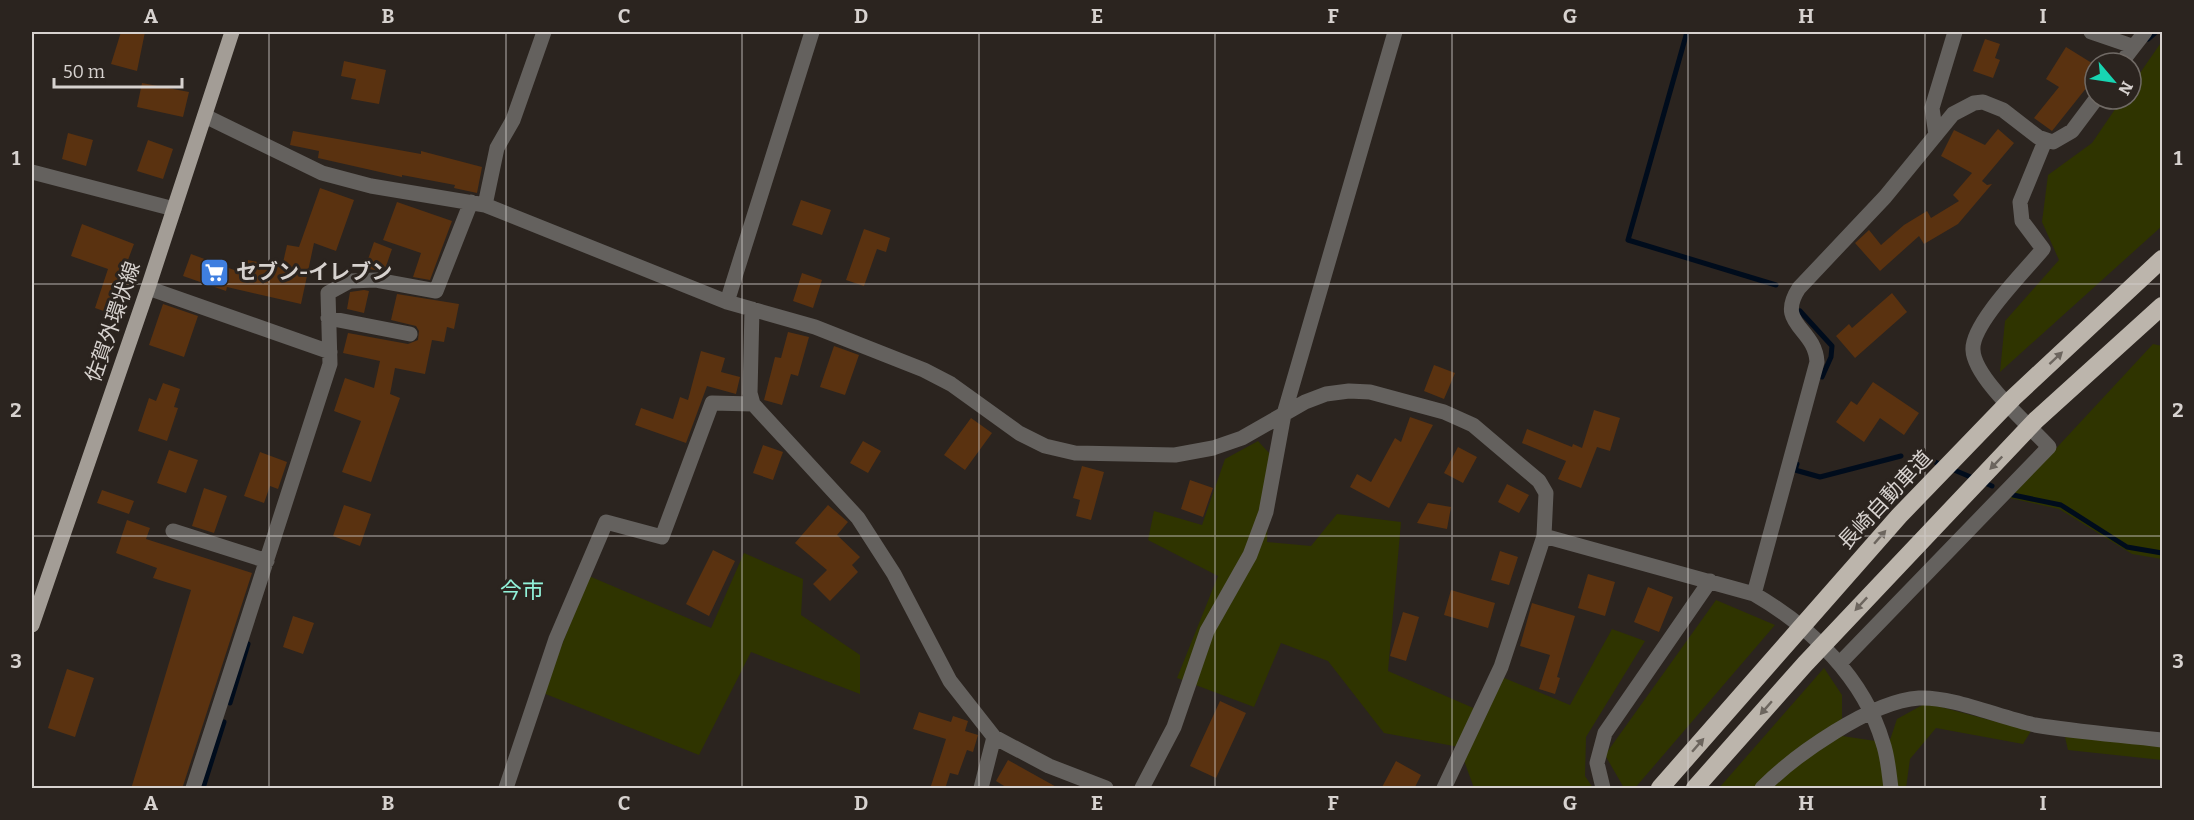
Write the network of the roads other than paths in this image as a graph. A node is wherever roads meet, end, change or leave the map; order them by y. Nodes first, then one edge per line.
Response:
1 (232, 32) edge
2 (544, 32) edge
3 (812, 32) edge
4 (1395, 32) edge
5 (1955, 32) edge
6 (2091, 32) edge
7 (2145, 32) edge
8 (2132, 46) junction
9 (2129, 51) edge
10 (2087, 111) edge
11 (205, 116) junction
12 (1936, 135) junction
13 (2045, 141) junction
14 (32, 172) edge
15 (478, 204) junction
16 (174, 209) junction
17 (2163, 259) edge
18 (148, 288) junction
19 (727, 302) junction
20 (2163, 306) edge
21 (752, 309) junction
22 (328, 318) junction
23 (410, 334) dead end
24 (330, 352) junction
25 (753, 404) junction
26 (1284, 414) junction
27 (173, 531) dead end
28 (1544, 536) junction
29 (267, 561) junction
30 (1710, 581) junction
31 (1754, 594) junction
32 (32, 625) edge
33 (1840, 663) junction
34 (1871, 712) junction
35 (994, 737) junction
36 (2163, 740) edge
37 (193, 789) edge
38 (506, 789) edge
39 (981, 789) edge
40 (1106, 789) edge
41 (1142, 789) edge
42 (1444, 789) edge
43 (1603, 789) edge
44 (1660, 789) edge
45 (1695, 789) edge
46 (1762, 789) edge
47 (1891, 789) edge

1 - 11 main road, 佐賀外環状線
2 - 15 street
3 - 19 street
4 - 26 street
5 - 12 street
6 - 8 street
7 - 8 street
8 - 9 street
10 - 13 street
11 - 15 street
11 - 16 main road, 佐賀外環状線
12 - 13 street
12 - 31 street
13 - 33 street
14 - 16 street
15 - 19 street
15 - 22 street
16 - 18 main road, 佐賀外環状線
44 -> 17 highway, 長崎自動車道
18 - 24 street
18 - 32 main road, 佐賀外環状線
19 - 21 street
20 -> 45 highway
21 - 25 street
21 - 26 street
22 - 23 street
22 - 24 street
24 - 29 street
25 - 35 street
25 - 38 street
26 - 28 street
26 - 41 street
27 - 29 street
28 - 30 street
28 - 42 street
29 - 37 street
30 - 31 street
30 - 43 street
31 - 33 street
33 - 34 street
34 - 36 street
34 - 46 street
34 - 47 street
35 - 39 street
35 - 40 street

